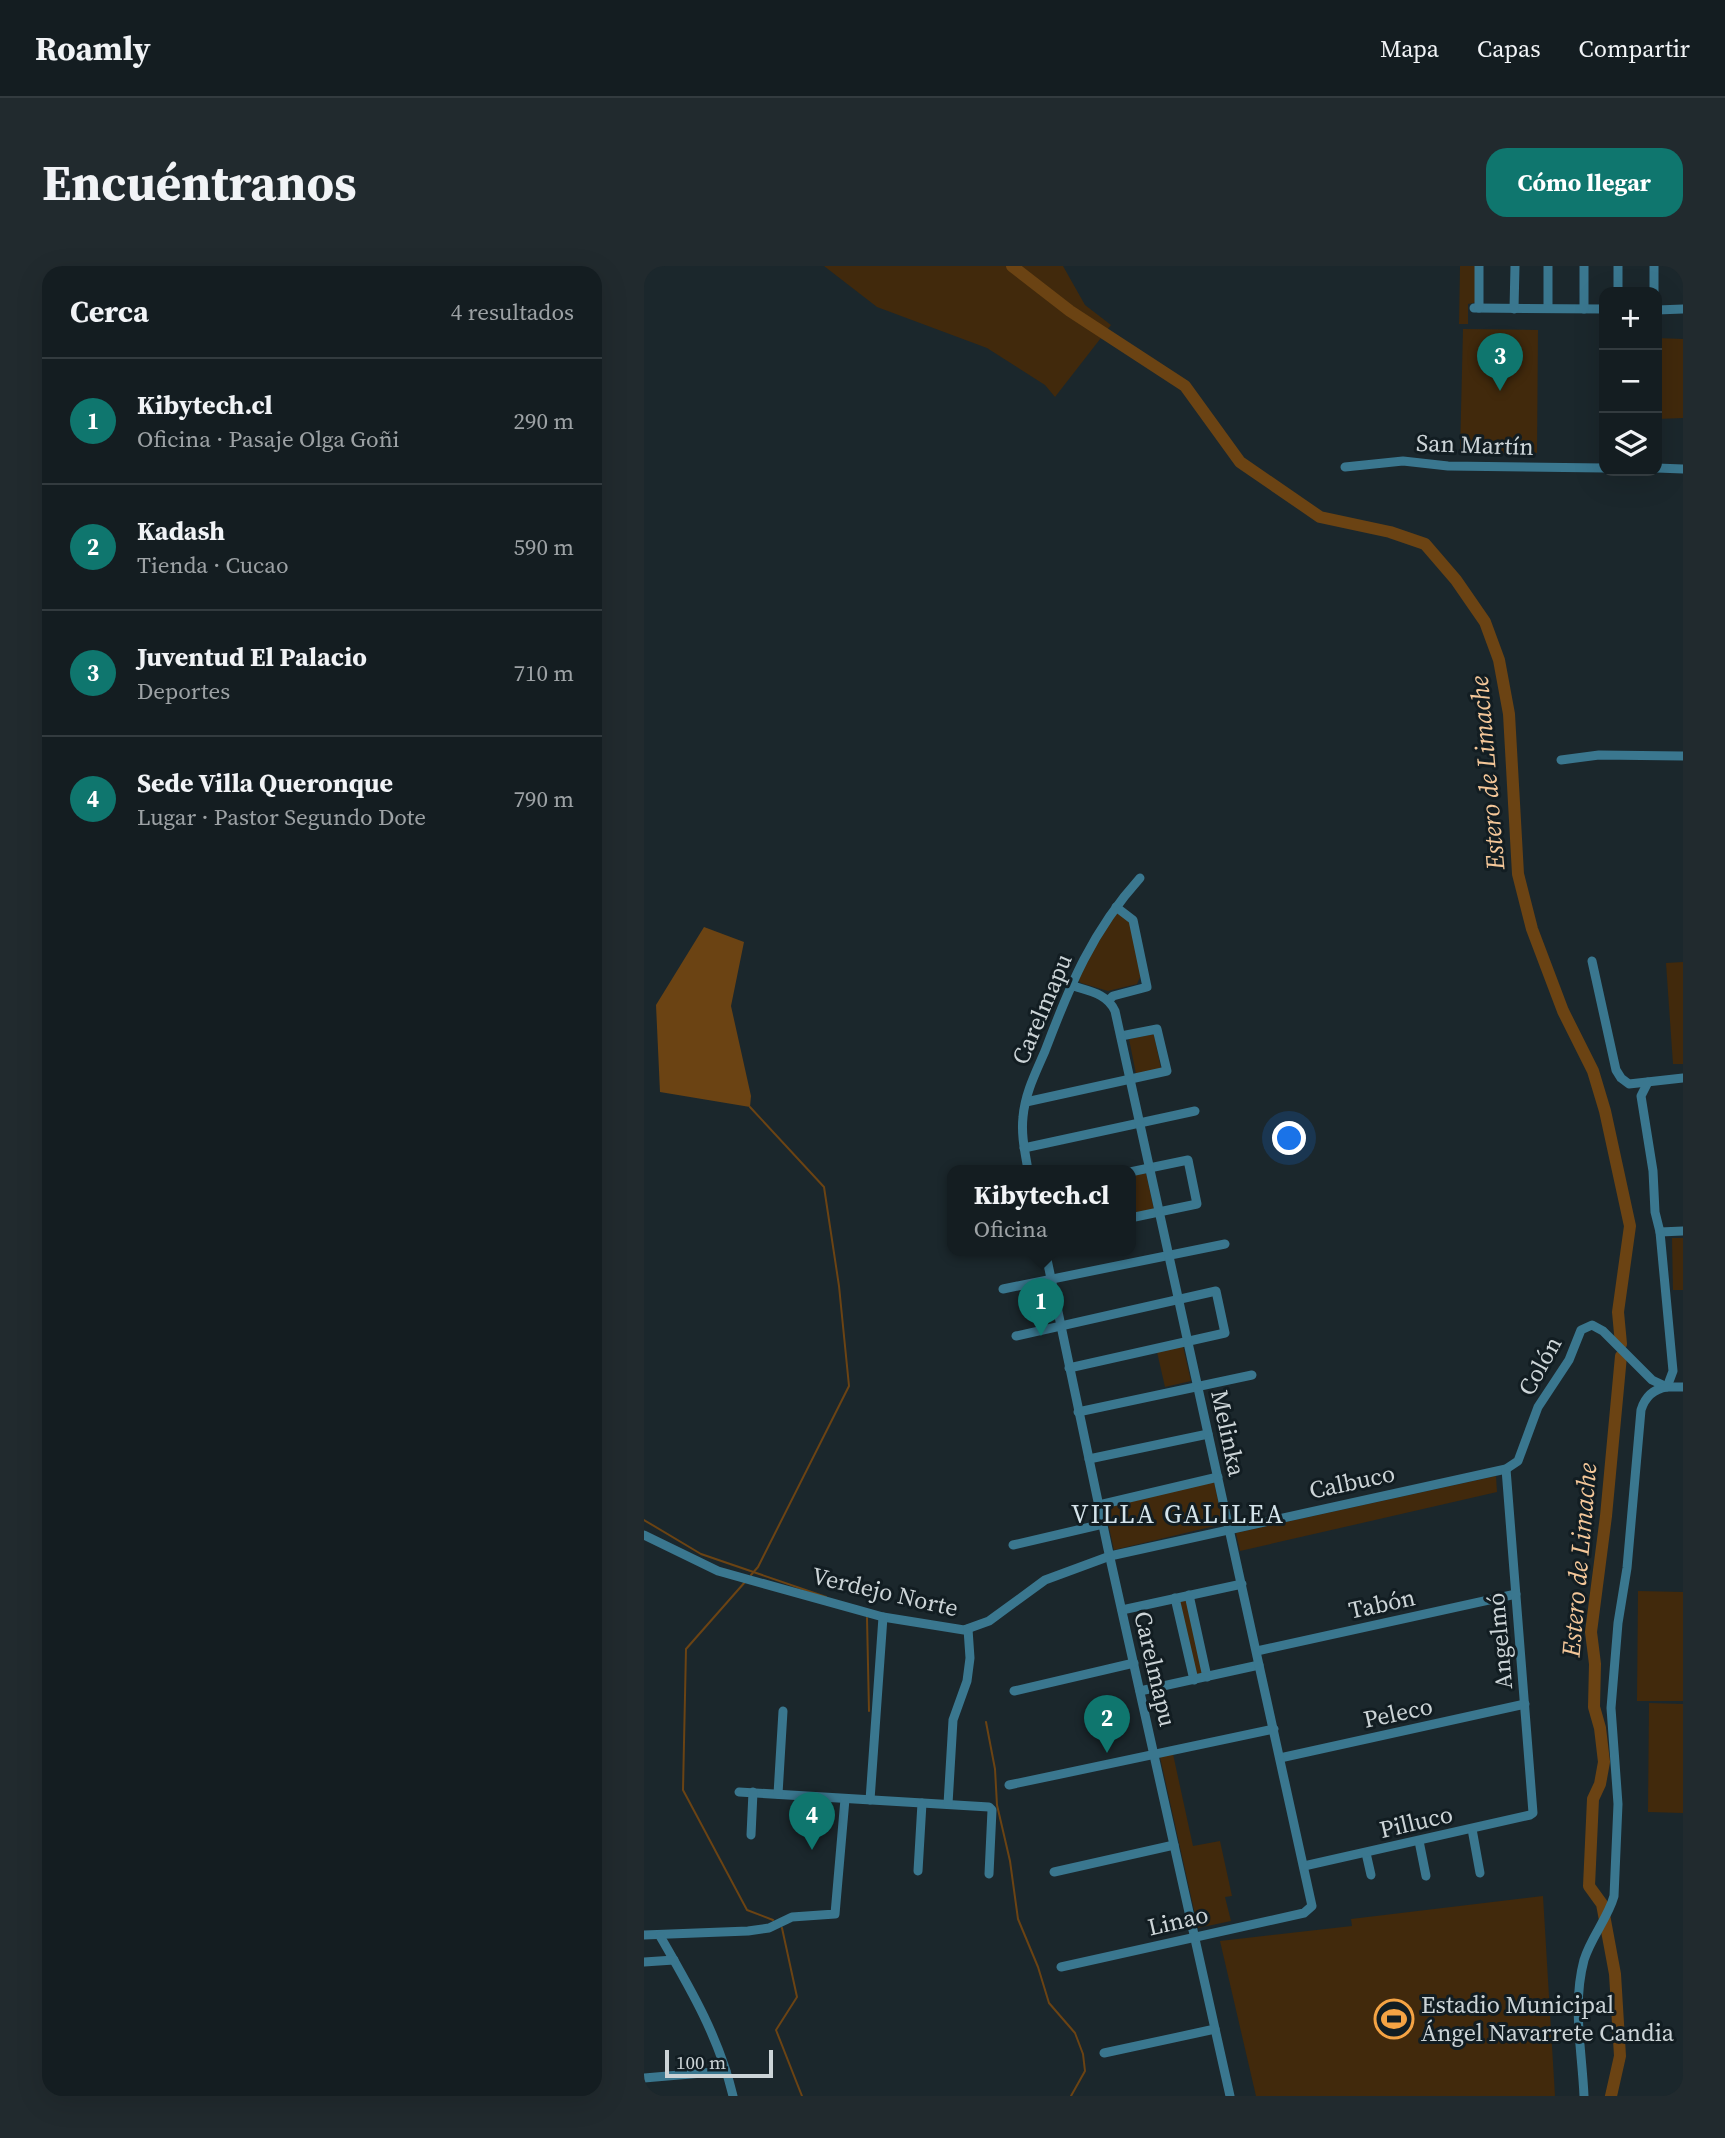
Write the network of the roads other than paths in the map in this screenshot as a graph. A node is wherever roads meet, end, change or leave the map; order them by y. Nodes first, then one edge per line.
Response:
1 (1479, 266) edge
2 (1515, 266) edge
3 (1548, 266) edge
4 (1584, 266) edge
5 (1618, 266) edge
6 (1654, 266) edge
7 (1618, 287) edge
8 (1654, 287) edge
9 (1514, 309) junction
10 (1548, 309) junction
11 (1584, 309) junction
12 (1599, 309) edge
13 (1662, 310) edge
14 (1683, 310) edge
15 (1345, 467) dead end
16 (1599, 468) edge
17 (1662, 468) edge
18 (1683, 469) edge
19 (1683, 756) edge
20 (1561, 760) dead end
21 (1140, 878) dead end
22 (1116, 907) junction
23 (1592, 961) dead end
24 (1070, 985) junction
25 (1109, 1000) junction
26 (1121, 1036) junction
27 (1683, 1078) edge
28 (1130, 1079) junction
29 (1648, 1082) junction
30 (1026, 1102) junction
31 (1195, 1111) dead end
32 (1140, 1124) junction
33 (1024, 1147) junction
34 (1027, 1165) edge
35 (1150, 1168) junction
36 (1136, 1171) edge
37 (1160, 1212) junction
38 (1136, 1217) edge
39 (1683, 1231) edge
40 (1660, 1232) junction
41 (1225, 1244) dead end
42 (1046, 1256) edge
43 (1169, 1256) junction
44 (1051, 1280) junction
45 (1003, 1290) dead end
46 (1179, 1299) junction
47 (1060, 1325) junction
48 (1016, 1336) dead end
49 (1188, 1342) junction
50 (1069, 1368) junction
51 (1252, 1375) dead end
52 (1198, 1386) junction
53 (1667, 1387) junction
54 (1683, 1387) edge
55 (1079, 1412) junction
56 (1208, 1434) junction
57 (1089, 1459) junction
58 (1518, 1461) joint
59 (1506, 1469) junction
60 (1218, 1477) junction
61 (1099, 1504) junction
62 (1103, 1524) junction
63 (1229, 1529) junction
64 (644, 1535) edge
65 (1013, 1545) dead end
66 (1110, 1556) junction
67 (1242, 1584) junction
68 (1516, 1594) junction
69 (1189, 1595) junction
70 (1175, 1598) junction
71 (1122, 1610) junction
72 (883, 1616) junction
73 (968, 1629) junction
74 (1256, 1651) junction
75 (1134, 1663) junction
76 (1259, 1665) junction
77 (1207, 1677) junction
78 (1194, 1679) junction
79 (1140, 1690) junction
80 (1014, 1691) dead end
81 (1525, 1704) junction
82 (783, 1712) dead end
83 (1273, 1729) junction
84 (1154, 1754) junction
85 (1280, 1758) junction
86 (1009, 1785) dead end
87 (739, 1792) dead end
88 (753, 1792) junction
89 (778, 1794) junction
90 (845, 1799) junction
91 (870, 1800) junction
92 (922, 1803) junction
93 (948, 1804) junction
94 (1533, 1810) joint
95 (1472, 1829) junction
96 (751, 1835) dead end
97 (1419, 1841) junction
98 (1174, 1845) junction
99 (1366, 1853) junction
100 (1304, 1866) junction
101 (918, 1871) dead end
102 (1054, 1872) dead end
103 (1480, 1873) dead end
104 (989, 1874) dead end
105 (1371, 1875) dead end
106 (1426, 1876) dead end
107 (1304, 1913) joint
108 (644, 1936) edge
109 (660, 1936) junction
110 (1195, 1937) junction
111 (674, 1960) junction
112 (644, 1962) edge
113 (1060, 1967) dead end
114 (1215, 2029) junction
115 (1104, 2053) dead end
116 (726, 2071) junction
117 (644, 2078) edge
118 (733, 2096) edge
119 (1230, 2096) edge
120 (1584, 2096) edge

1 - 9 street
2 - 9 street
3 - 10 street
4 - 11 street
5 - 7 street
6 - 8 street
9 - 10 street
10 - 11 street
11 - 12 street
13 - 14 street
15 - 16 street, San Martín
17 - 18 street
19 - 20 street
21 - 22 street, Carelmapu
22 - 24 street, Carelmapu
22 - 25 street
23 - 29 street
24 - 25 street
24 - 30 street, Carelmapu
25 - 26 street, Melinka
26 - 28 street, Melinka
26 - 28 street
27 - 29 street
28 - 30 street
28 - 32 street, Melinka
29 - 40 street
30 - 33 street, Carelmapu
31 - 32 street
32 - 33 street
32 - 35 street, Melinka
33 - 34 street, Carelmapu
35 - 36 street
35 - 37 street, Melinka
35 - 37 street
37 - 38 street
37 - 43 street, Melinka
39 - 40 street
40 - 53 street
41 - 43 street
42 - 44 street, Carelmapu
43 - 44 street
43 - 46 street, Melinka
44 - 45 street
44 - 47 street, Carelmapu
46 - 47 street
46 - 49 street, Melinka
46 - 49 street
47 - 48 street
47 - 50 street, Carelmapu
49 - 50 street
49 - 52 street, Melinka
50 - 55 street, Carelmapu
51 - 52 street
52 - 55 street
52 - 56 street, Melinka
53 - 54 street
53 - 58 street, Colón
53 - 120 street
55 - 57 street, Carelmapu
56 - 57 street
56 - 60 street, Melinka
57 - 61 street, Carelmapu
58 - 59 street, Calbuco
59 - 63 street, Calbuco
59 - 68 street, Angelmó
60 - 61 street
60 - 63 street, Melinka
61 - 62 street, Carelmapu
62 - 65 street
62 - 66 street, Carelmapu
63 - 66 street, Calbuco
63 - 67 street, Melinka
64 - 72 street, Verdejo Norte
66 - 71 street, Carelmapu
66 - 73 street, Verdejo Norte
67 - 69 street
67 - 74 street, Melinka
68 - 74 street, Tabón
68 - 81 street, Angelmó
69 - 70 street
69 - 77 street
70 - 71 street
70 - 78 street
71 - 75 street, Carelmapu
72 - 73 street, Verdejo Norte
72 - 91 street
73 - 93 street
74 - 76 street, Melinka
75 - 79 street, Carelmapu
75 - 80 street
76 - 77 street
76 - 83 street, Melinka
77 - 78 street
78 - 79 street
79 - 84 street, Carelmapu
81 - 85 street, Peleco
81 - 94 street, Angelmó
82 - 89 street
83 - 84 street
83 - 85 street, Melinka
84 - 86 street
84 - 98 street, Carelmapu
85 - 100 street, Melinka
87 - 88 street
88 - 89 street
88 - 96 street
89 - 90 street
90 - 91 street
90 - 109 street
91 - 92 street
92 - 93 street
92 - 101 street
93 - 104 street
94 - 95 street, Pilluco
95 - 97 street, Pilluco
95 - 103 street
97 - 99 street, Pilluco
97 - 106 street
98 - 102 street
98 - 110 street, Carelmapu
99 - 100 street, Pilluco
99 - 105 street
100 - 107 street, Melinka
107 - 110 street, Linao
108 - 109 street
109 - 111 street
110 - 113 street, Linao
110 - 114 street, Carelmapu
111 - 112 street
111 - 116 street
114 - 115 street
114 - 119 street, Carelmapu
116 - 117 street
116 - 118 street

